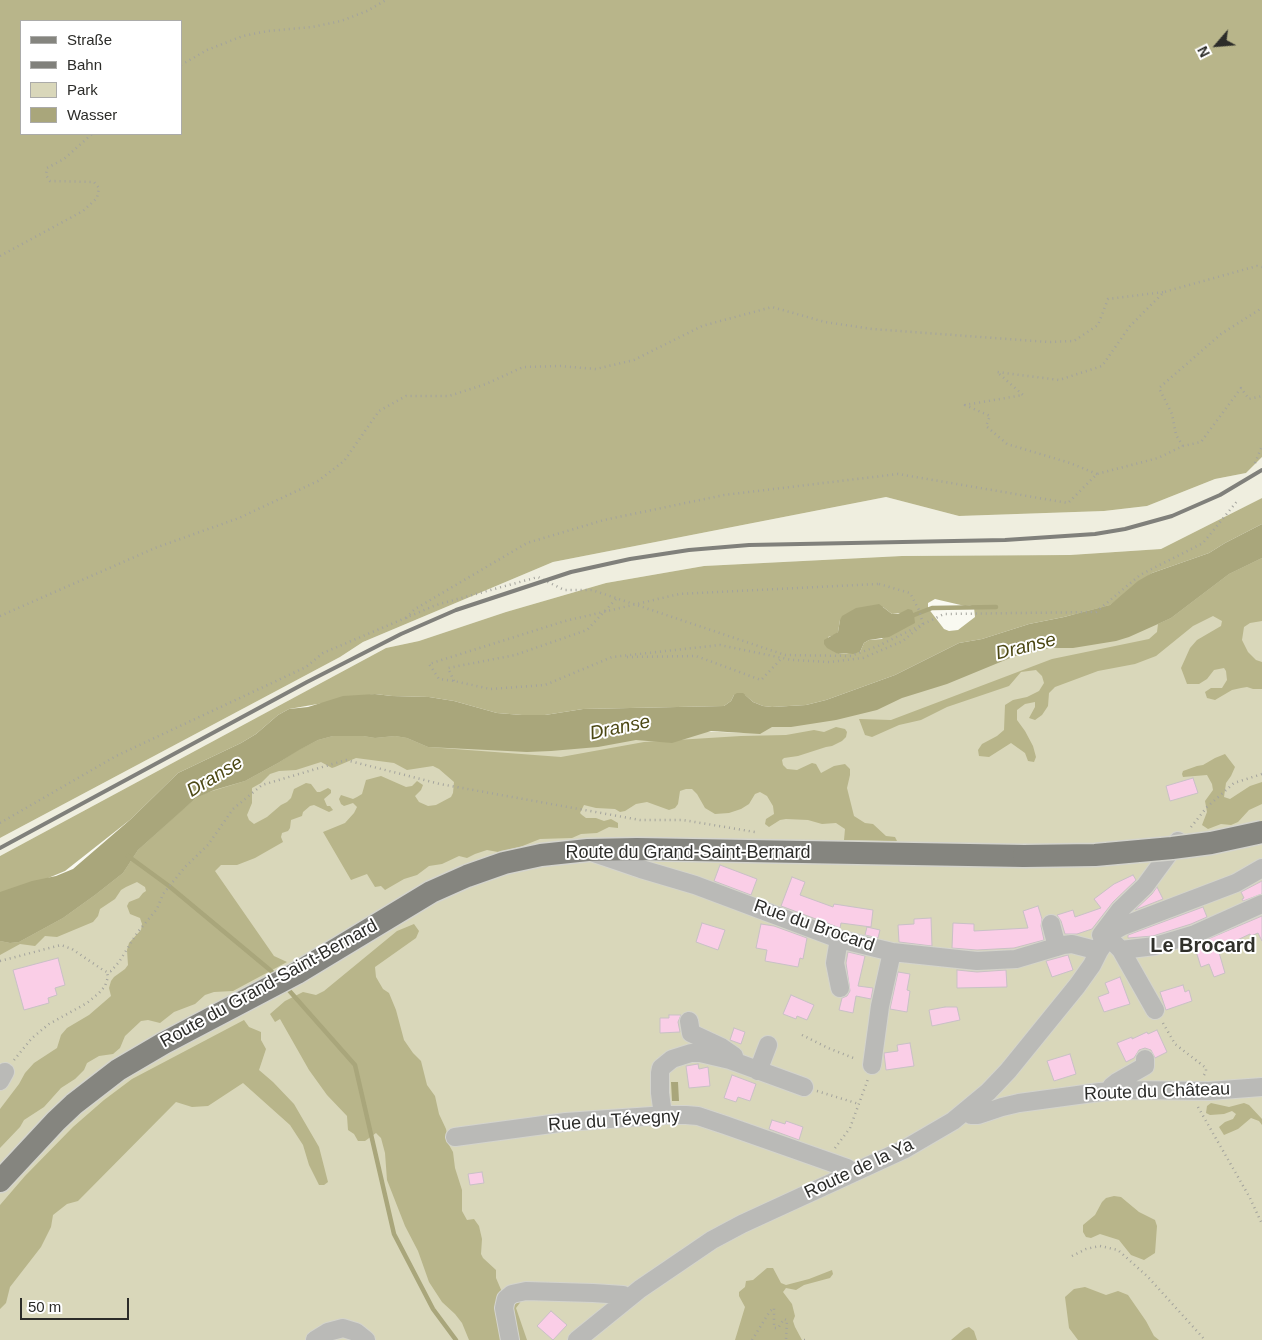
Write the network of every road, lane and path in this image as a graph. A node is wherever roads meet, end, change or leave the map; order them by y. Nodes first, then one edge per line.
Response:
1 (386, 0) edge
2 (182, 64) edge
3 (91, 135) edge
4 (0, 256) edge
5 (1262, 267) edge
6 (1164, 292) junction
7 (1262, 308) edge
8 (1262, 396) edge
9 (1183, 446) junction
10 (1262, 446) edge
11 (1255, 463) dead end
12 (1097, 474) junction
13 (1238, 500) dead end
14 (617, 598) junction
15 (632, 605) junction
16 (604, 611) junction
17 (0, 616) edge
18 (405, 619) junction
19 (923, 624) junction
20 (785, 655) junction
21 (612, 657) junction
22 (782, 658) junction
23 (454, 680) junction
24 (1262, 774) edge
25 (0, 823) edge
26 (757, 832) dead end
27 (1262, 832) edge
28 (1182, 837) joint
29 (588, 850) junction
30 (1262, 868) edge
31 (1262, 904) edge
32 (1051, 924) dead end
33 (1109, 936) junction
34 (839, 939) junction
35 (1057, 947) junction
36 (1121, 950) junction
37 (1099, 951) junction
38 (892, 952) junction
39 (0, 961) edge
40 (107, 972) junction
41 (840, 988) dead end
42 (1155, 1010) joint
43 (689, 1021) dead end
44 (802, 1035) dead end
45 (768, 1045) dead end
46 (1145, 1059) dead end
47 (735, 1062) junction
48 (872, 1064) junction
49 (758, 1071) junction
50 (3, 1077) edge
51 (804, 1087) joint
52 (1262, 1087) edge
53 (1188, 1090) junction
54 (1109, 1091) junction
55 (859, 1104) junction
56 (966, 1112) junction
57 (663, 1115) junction
58 (455, 1137) dead end
59 (818, 1159) junction
60 (853, 1173) junction
61 (0, 1181) edge
62 (1262, 1224) edge
63 (1072, 1256) dead end
64 (628, 1298) junction
65 (315, 1340) edge
66 (366, 1340) edge
67 (510, 1340) edge
68 (577, 1340) edge
69 (752, 1340) edge
70 (786, 1340) edge
71 (1205, 1340) edge

1 - 2 path
3 - 4 path
5 - 6 path
6 - 12 path
6 - 17 path
7 - 9 path
8 - 9 path
9 - 12 path
10 - 11 path
12 - 18 path
13 - 19 path
14 - 15 path
14 - 16 path
14 - 18 path
15 - 16 path
15 - 19 path
15 - 20 path
16 - 23 path
16 - 23 path
18 - 25 path
19 - 20 path
19 - 22 path
20 - 22 path
21 - 22 path
21 - 22 path
21 - 23 path
24 - 28 path
26 - 40 path
27 - 29 main road, Route du Grand-Saint-Bernard, bridge
28 - 37 street
29 - 34 street, Rue du Brocard
29 - 61 main road, Route du Grand-Saint-Bernard
30 - 33 street
31 - 36 street
32 - 35 street
33 - 36 street
33 - 37 street
34 - 38 street, Rue du Brocard
34 - 41 street
35 - 37 street, Rue du Brocard
35 - 38 street, Rue du Brocard
36 - 42 street
37 - 56 street, Route de la Ya
38 - 48 street
39 - 40 path
40 - 50 path
42 - 53 path
43 - 47 street
44 - 48 path
45 - 49 street
46 - 54 street
47 - 49 street
47 - 57 street
48 - 55 path
49 - 51 street
51 - 55 path
52 - 53 street, Route du Château
53 - 54 street, Route du Château
53 - 62 path
54 - 56 street, Route du Château
55 - 59 path
56 - 60 street, Route de la Ya
57 - 58 street, Rue du Tévegny
57 - 59 street, Rue du Tévegny
59 - 60 street, Rue du Tévegny
60 - 64 street, Route de la Ya
63 - 71 path
64 - 67 street
64 - 68 street, Route de la Ya
65 - 66 street
69 - 70 path

